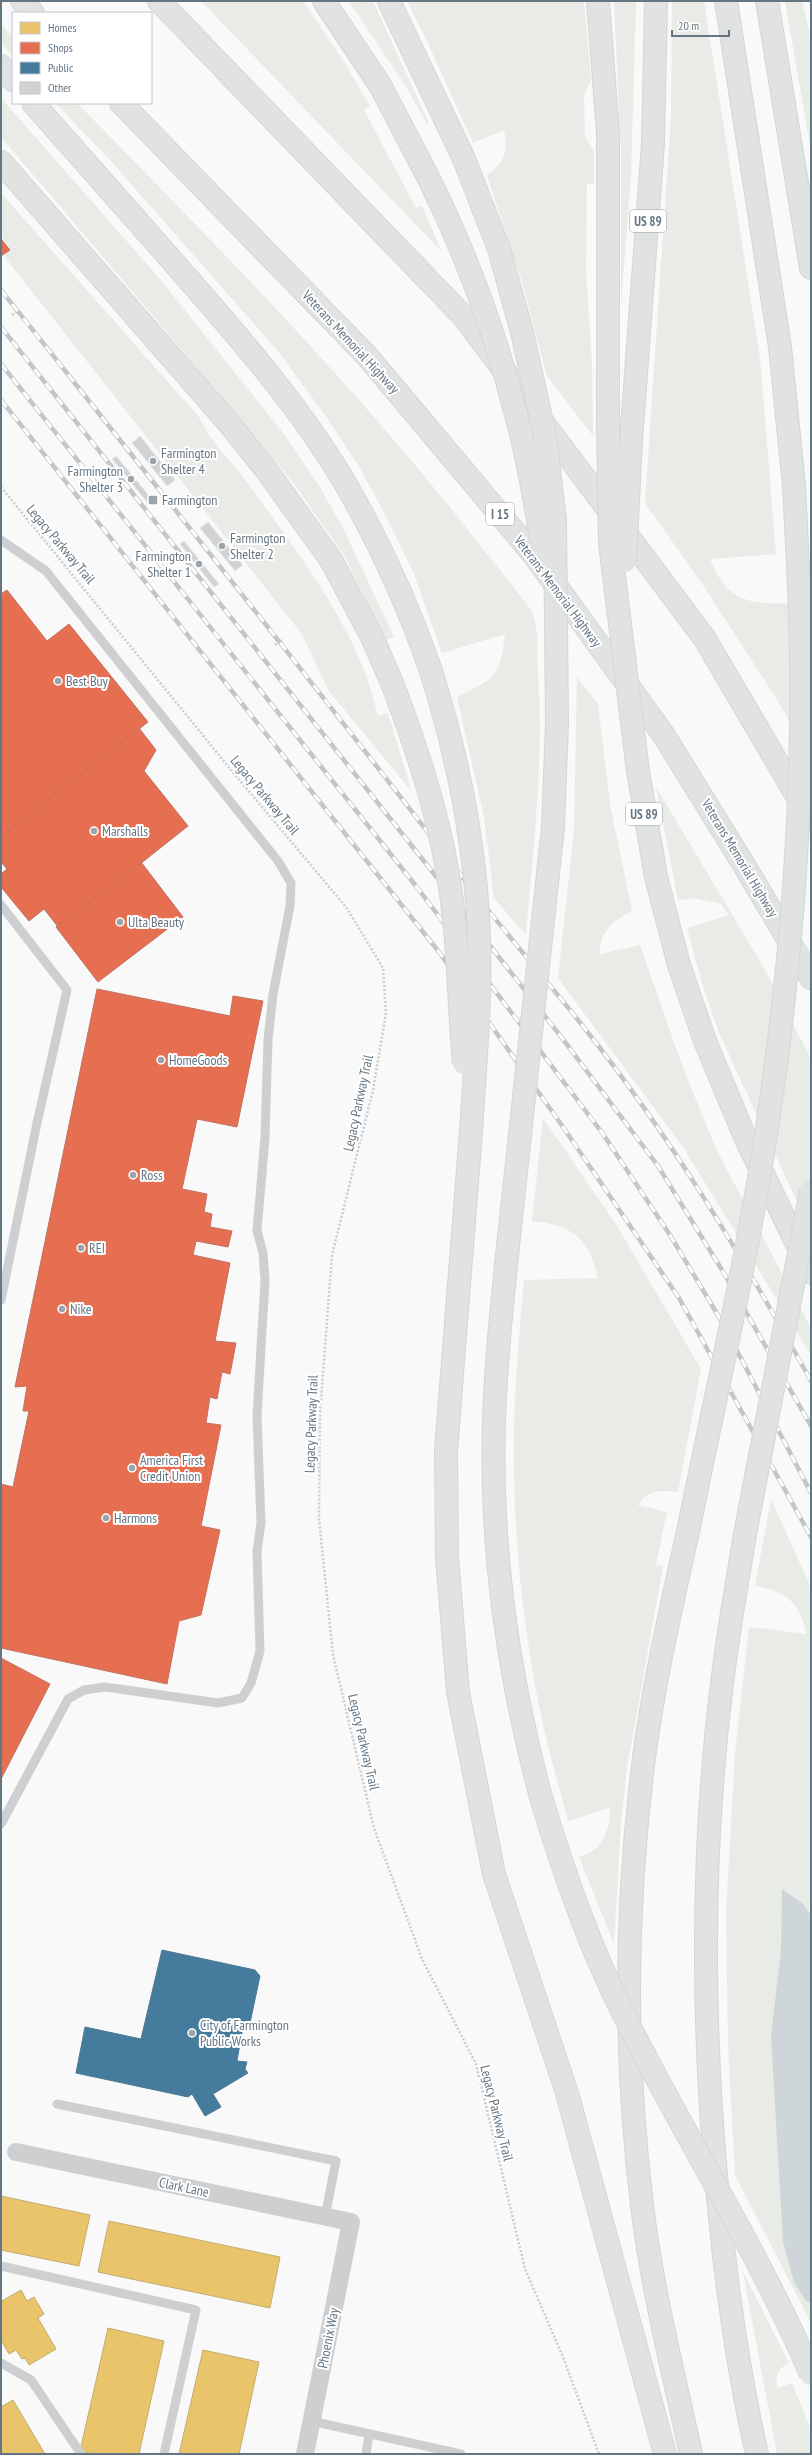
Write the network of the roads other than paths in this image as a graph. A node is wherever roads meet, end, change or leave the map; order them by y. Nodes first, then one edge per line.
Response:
1 (22, 1) edge
2 (159, 1) edge
3 (324, 1) edge
4 (389, 1) edge
5 (598, 1) edge
6 (656, 1) edge
7 (726, 1) edge
8 (767, 1) edge
9 (32, 12) edge
10 (1, 66) edge
11 (12, 79) edge
12 (35, 104) edge
13 (122, 104) edge
14 (1, 162) edge
15 (811, 268) edge
16 (1, 540) edge
17 (555, 612) junction
18 (624, 660) junction
19 (811, 820) edge
20 (1, 905) edge
21 (811, 978) edge
22 (471, 1131) junction
23 (811, 1191) edge
24 (811, 1273) edge
25 (1, 1300) edge
26 (1, 1824) edge
27 (57, 2104) dead end
28 (16, 2152) dead end
29 (325, 2217) junction
30 (351, 2222) joint
31 (1, 2266) edge
32 (1, 2363) edge
33 (811, 2374) edge
34 (311, 2421) junction
35 (369, 2434) junction
36 (429, 2451) edge
37 (81, 2454) edge
38 (164, 2454) edge
39 (305, 2454) edge
40 (366, 2454) edge
41 (461, 2454) edge
42 (666, 2454) edge
43 (691, 2454) edge
44 (757, 2454) edge

1 - 9 highway
2 - 19 highway
3 - 17 highway, bridge
4 - 17 highway, bridge
5 - 18 highway, bridge
6 - 18 highway, US 89, bridge
7 - 43 highway, bridge
8 - 15 highway
10 - 11 highway
12 - 22 highway, bridge
13 - 21 highway, Veterans Memorial Highway / I 15
14 - 22 highway, bridge
16 - 26 lane
17 - 33 highway, bridge
18 - 24 highway, US 89, bridge
20 - 25 lane
22 - 42 highway
23 - 44 highway, bridge
27 - 29 lane
28 - 29 street, Clark Lane
29 - 30 street, Clark Lane
30 - 34 street, Phoenix Way
31 - 38 lane
32 - 37 lane
34 - 35 lane
34 - 39 street, Phoenix Way
35 - 36 lane
35 - 40 lane
36 - 41 lane

